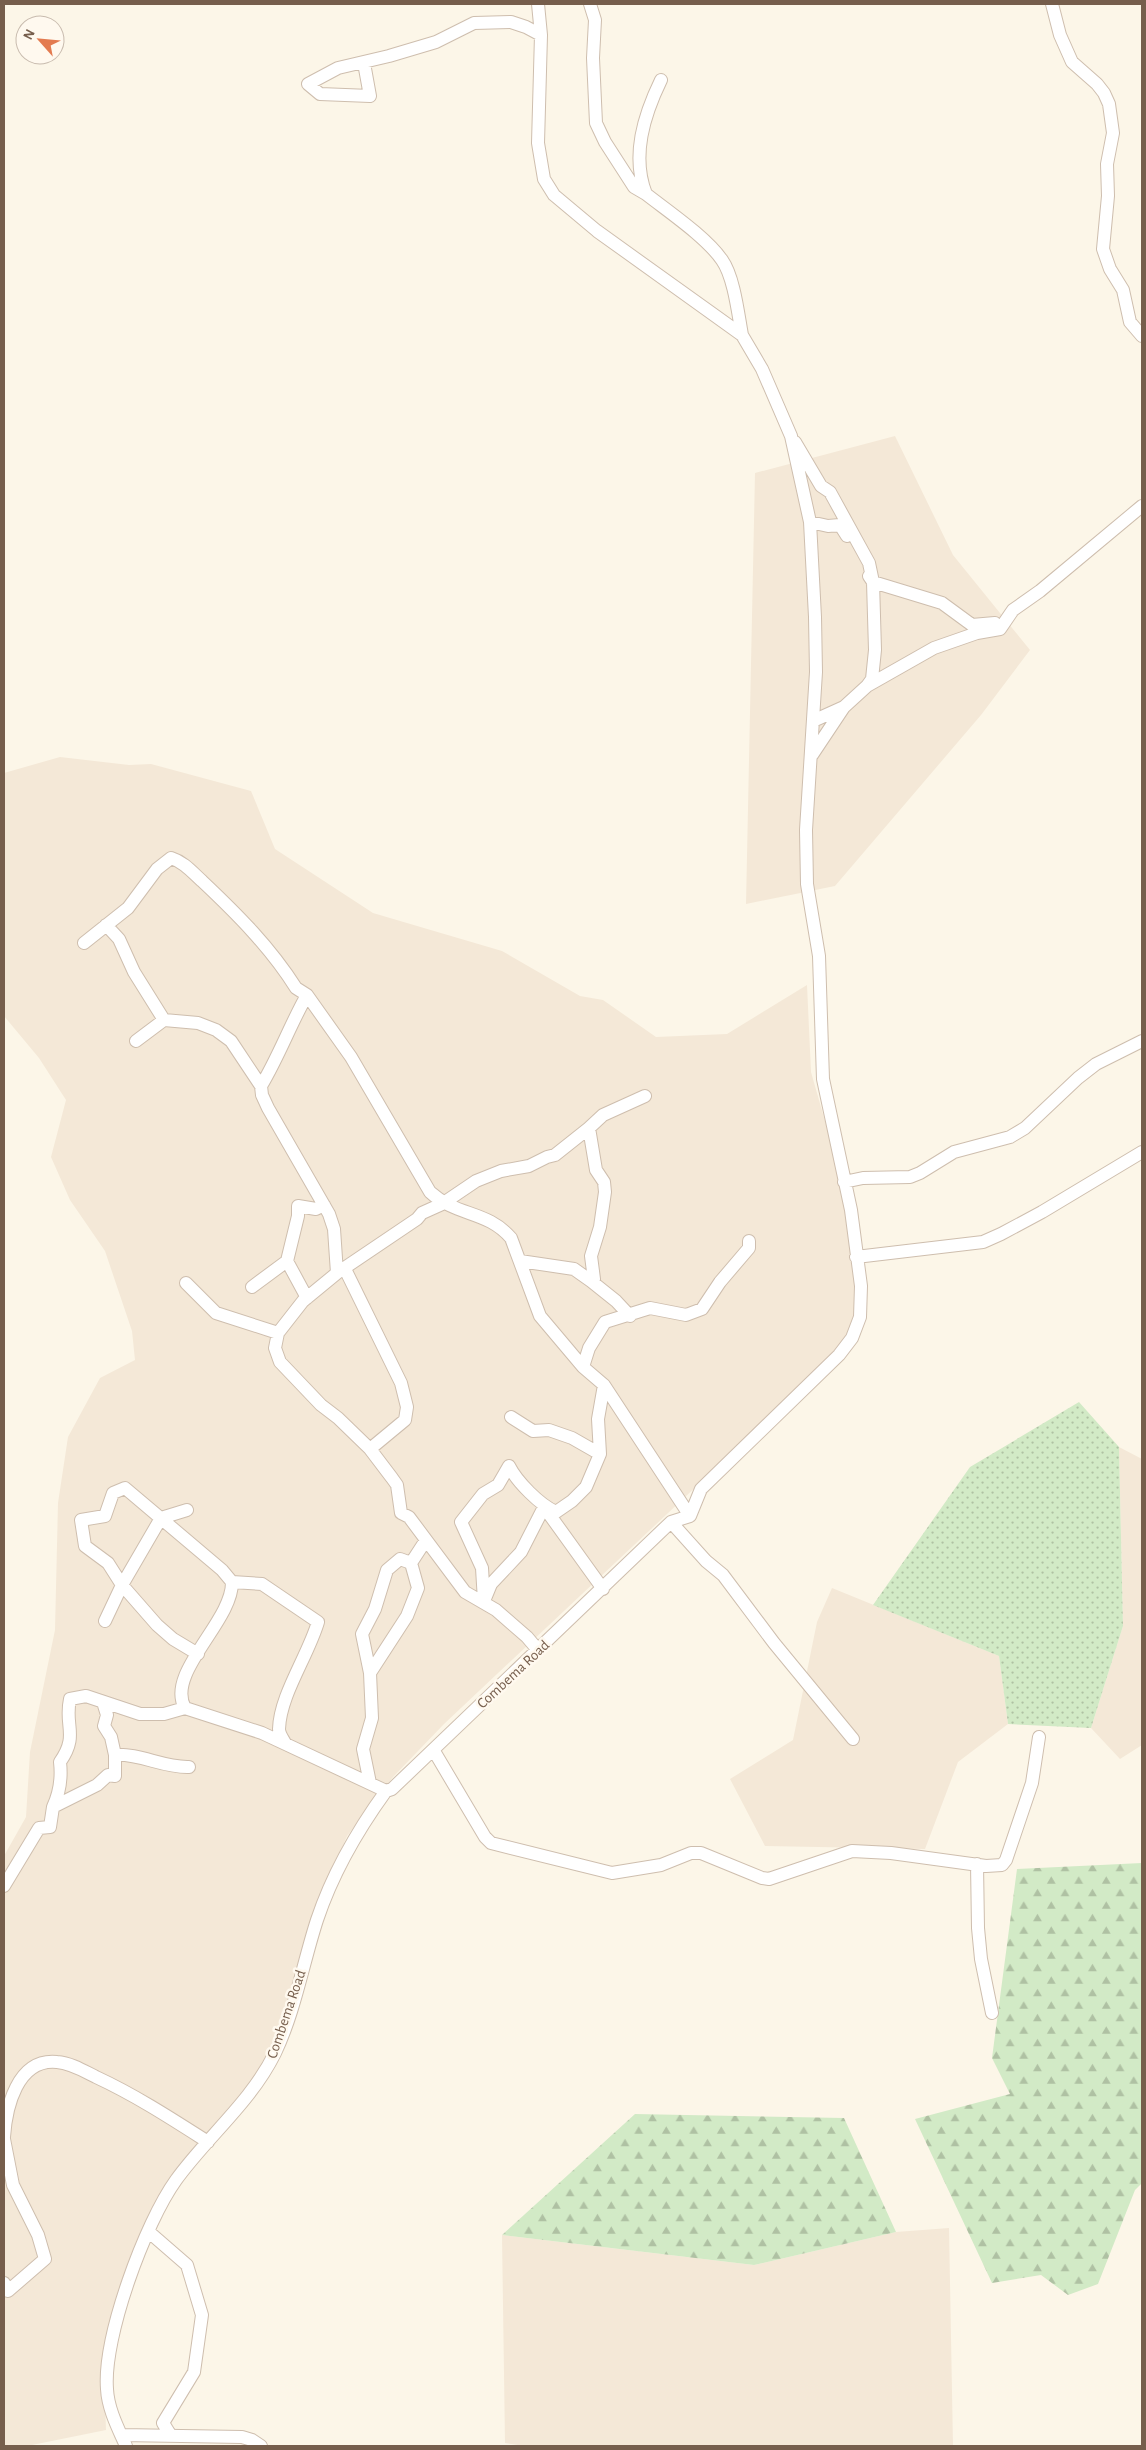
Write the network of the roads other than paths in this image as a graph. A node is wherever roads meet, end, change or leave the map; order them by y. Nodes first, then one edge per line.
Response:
1 (538, 4) edge
2 (590, 4) edge
3 (1052, 4) edge
4 (541, 35) junction
5 (364, 63) junction
6 (661, 80) dead end
7 (646, 194) junction
8 (742, 334) junction
9 (1142, 336) edge
10 (791, 436) junction
11 (1142, 506) edge
12 (810, 522) junction
13 (873, 582) junction
14 (1013, 610) junction
15 (867, 686) junction
16 (844, 707) junction
17 (813, 721) junction
18 (811, 756) junction
19 (106, 925) junction
20 (84, 942) dead end
21 (307, 995) junction
22 (164, 1020) junction
23 (136, 1041) dead end
24 (1142, 1041) edge
25 (261, 1086) junction
26 (645, 1096) dead end
27 (589, 1128) junction
28 (1142, 1152) edge
29 (844, 1182) junction
30 (442, 1204) junction
31 (324, 1205) junction
32 (749, 1241) dead end
33 (856, 1257) junction
34 (287, 1261) junction
35 (520, 1261) junction
36 (341, 1271) junction
37 (591, 1281) junction
38 (186, 1283) dead end
39 (252, 1287) dead end
40 (307, 1298) junction
41 (630, 1316) junction
42 (278, 1333) junction
43 (583, 1367) junction
44 (604, 1385) junction
45 (511, 1416) dead end
46 (370, 1449) junction
47 (600, 1454) junction
48 (544, 1506) junction
49 (187, 1510) dead end
50 (690, 1516) junction
51 (161, 1518) junction
52 (671, 1522) junction
53 (426, 1540) junction
54 (411, 1563) junction
55 (232, 1582) junction
56 (122, 1585) junction
57 (603, 1589) junction
58 (484, 1601) junction
59 (105, 1621) dead end
60 (538, 1650) junction
61 (198, 1654) junction
62 (370, 1673) junction
63 (103, 1702) junction
64 (185, 1708) junction
65 (1039, 1737) dead end
66 (853, 1739) dead end
67 (285, 1743) junction
68 (434, 1751) junction
69 (115, 1755) junction
70 (189, 1767) dead end
71 (370, 1783) junction
72 (386, 1790) junction
73 (53, 1808) junction
74 (977, 1864) junction
75 (4, 1886) edge
76 (992, 2012) dead end
77 (8, 2091) edge
78 (4, 2138) edge
79 (208, 2142) junction
80 (149, 2232) junction
81 (4, 2283) edge
82 (171, 2436) junction
83 (124, 2440) edge
84 (260, 2446) edge

1 - 4 street
2 - 7 street
3 - 9 street
4 - 5 street
4 - 8 street
5 - 5 street
6 - 7 street
7 - 8 street
8 - 10 street
10 - 12 street
10 - 13 street
11 - 14 street
12 - 13 street
12 - 17 street
13 - 14 street
13 - 15 street
14 - 15 street
15 - 16 street
16 - 17 street
16 - 18 street
17 - 18 street
18 - 29 street
19 - 20 street
19 - 21 street
19 - 22 street
21 - 25 street
21 - 30 street
22 - 23 street
22 - 25 street
24 - 29 street
25 - 31 street
26 - 27 street
27 - 30 street
27 - 37 street
28 - 33 street
29 - 33 street
30 - 35 street
30 - 36 street
31 - 34 street
31 - 36 street
32 - 41 street
33 - 50 street
34 - 39 street
34 - 40 street
35 - 37 street
35 - 43 street
36 - 40 street
36 - 46 street
37 - 41 street
38 - 42 street
40 - 42 street
41 - 43 street
42 - 46 street
43 - 44 street
44 - 47 street
44 - 50 street
45 - 47 street
46 - 53 street
47 - 48 street
48 - 57 street
48 - 58 street
48 - 58 street
49 - 51 street
50 - 52 street
51 - 55 street
51 - 56 street
51 - 56 street
52 - 57 street, Combema Road
52 - 66 street
53 - 54 street
53 - 58 street
54 - 62 street
54 - 62 street
55 - 61 street
55 - 67 street
56 - 59 street
56 - 61 street
57 - 60 street, Combema Road
58 - 60 street
60 - 68 street, Combema Road
61 - 64 street
62 - 71 street
63 - 64 street
63 - 69 street
63 - 73 street
64 - 67 street
65 - 74 street
67 - 71 street
68 - 72 street, Combema Road
68 - 74 street
69 - 70 street
69 - 73 street
71 - 72 street
72 - 79 street, Combema Road
73 - 75 street
74 - 76 street
77 - 78 street
77 - 79 street
78 - 81 street
79 - 80 street, Combema Road
80 - 82 street
80 - 83 street, Combema Road
82 - 83 street
82 - 84 street

